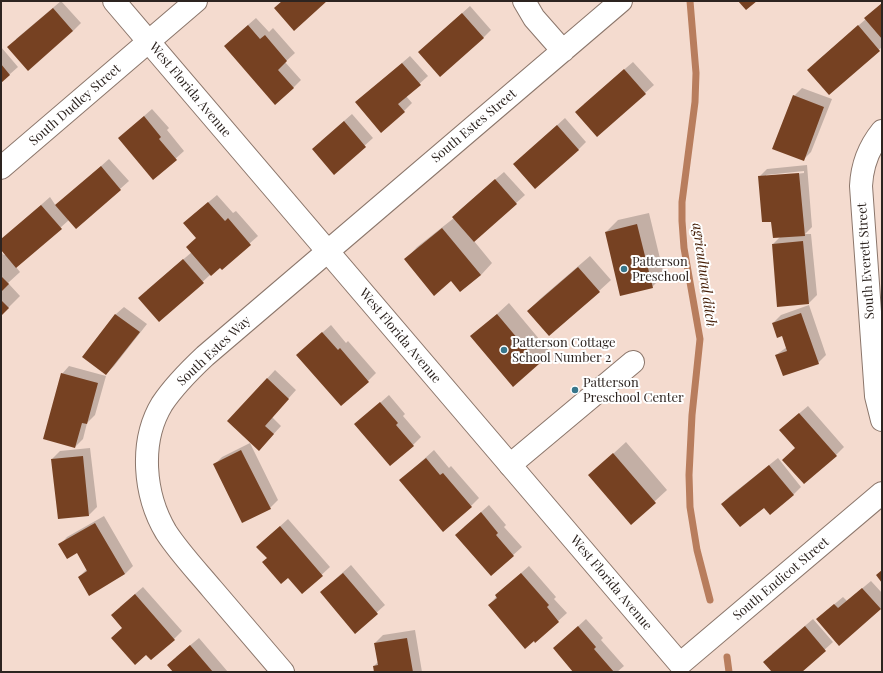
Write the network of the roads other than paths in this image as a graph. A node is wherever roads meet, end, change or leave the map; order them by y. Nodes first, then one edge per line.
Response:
1 (114, 1) edge
2 (196, 1) edge
3 (524, 1) edge
4 (621, 1) edge
5 (149, 42) junction
6 (563, 51) junction
7 (882, 131) edge
8 (1, 168) edge
9 (327, 251) junction
10 (633, 362) dead end
11 (882, 420) edge
12 (510, 465) junction
13 (882, 493) edge
14 (683, 668) edge
15 (282, 672) edge

1 - 5 street, West Florida Avenue
2 - 5 street, South Dudley Street
3 - 6 street
4 - 6 street, South Estes Street
5 - 8 street, South Dudley Street
5 - 9 street, West Florida Avenue
6 - 9 street, South Estes Street
7 - 11 street, South Everett Street
9 - 12 street, West Florida Avenue
9 - 15 street, South Estes Way
10 - 12 street
12 - 14 street, West Florida Avenue
13 - 14 street, South Endicot Street

